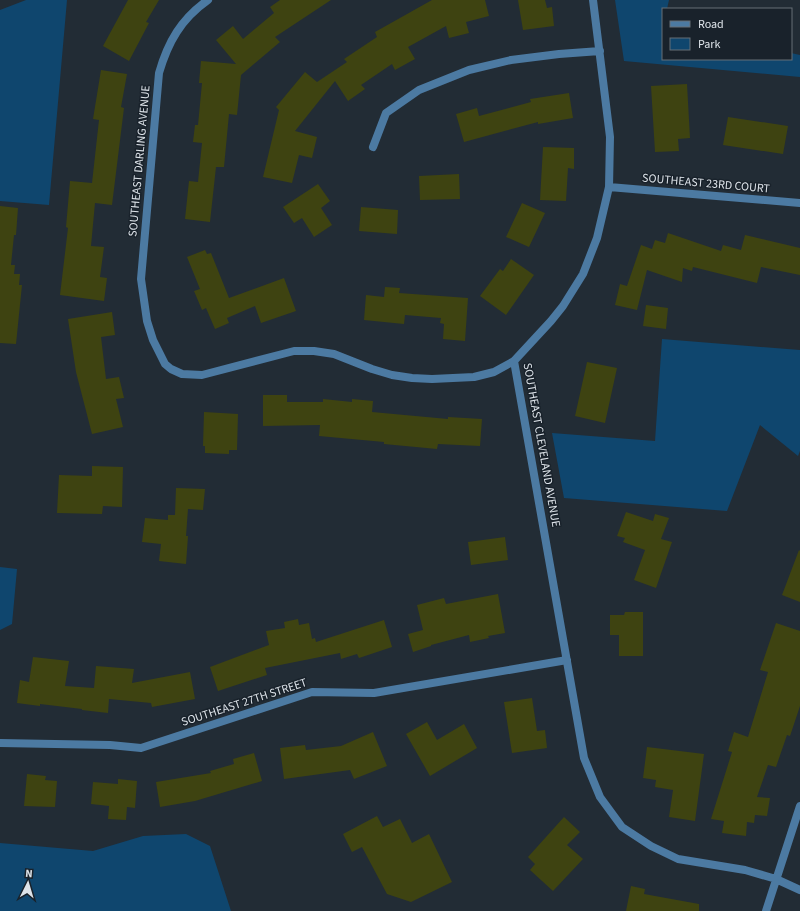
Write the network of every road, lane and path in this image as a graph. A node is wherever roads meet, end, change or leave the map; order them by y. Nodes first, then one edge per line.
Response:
1 (208, 0) edge
2 (593, 0) edge
3 (600, 51) junction
4 (374, 147) dead end
5 (609, 187) junction
6 (800, 203) edge
7 (514, 361) junction
8 (567, 660) junction
9 (0, 743) edge
10 (800, 806) edge
11 (776, 879) junction
12 (800, 890) edge
13 (766, 911) edge

1 - 7 street, SOUTHEAST DARLING AVENUE
2 - 3 street, SOUTHEAST CLEVELAND AVENUE
3 - 4 street
3 - 5 street, SOUTHEAST CLEVELAND AVENUE
5 - 6 street, SOUTHEAST 23RD COURT
5 - 7 street, SOUTHEAST CLEVELAND AVENUE
7 - 8 street, SOUTHEAST CLEVELAND AVENUE
8 - 9 street, SOUTHEAST 27TH STREET
8 - 11 street, SOUTHEAST CLEVELAND AVENUE
10 - 11 street
11 - 12 street, SOUTHEAST CLEVELAND AVENUE
11 - 13 street

